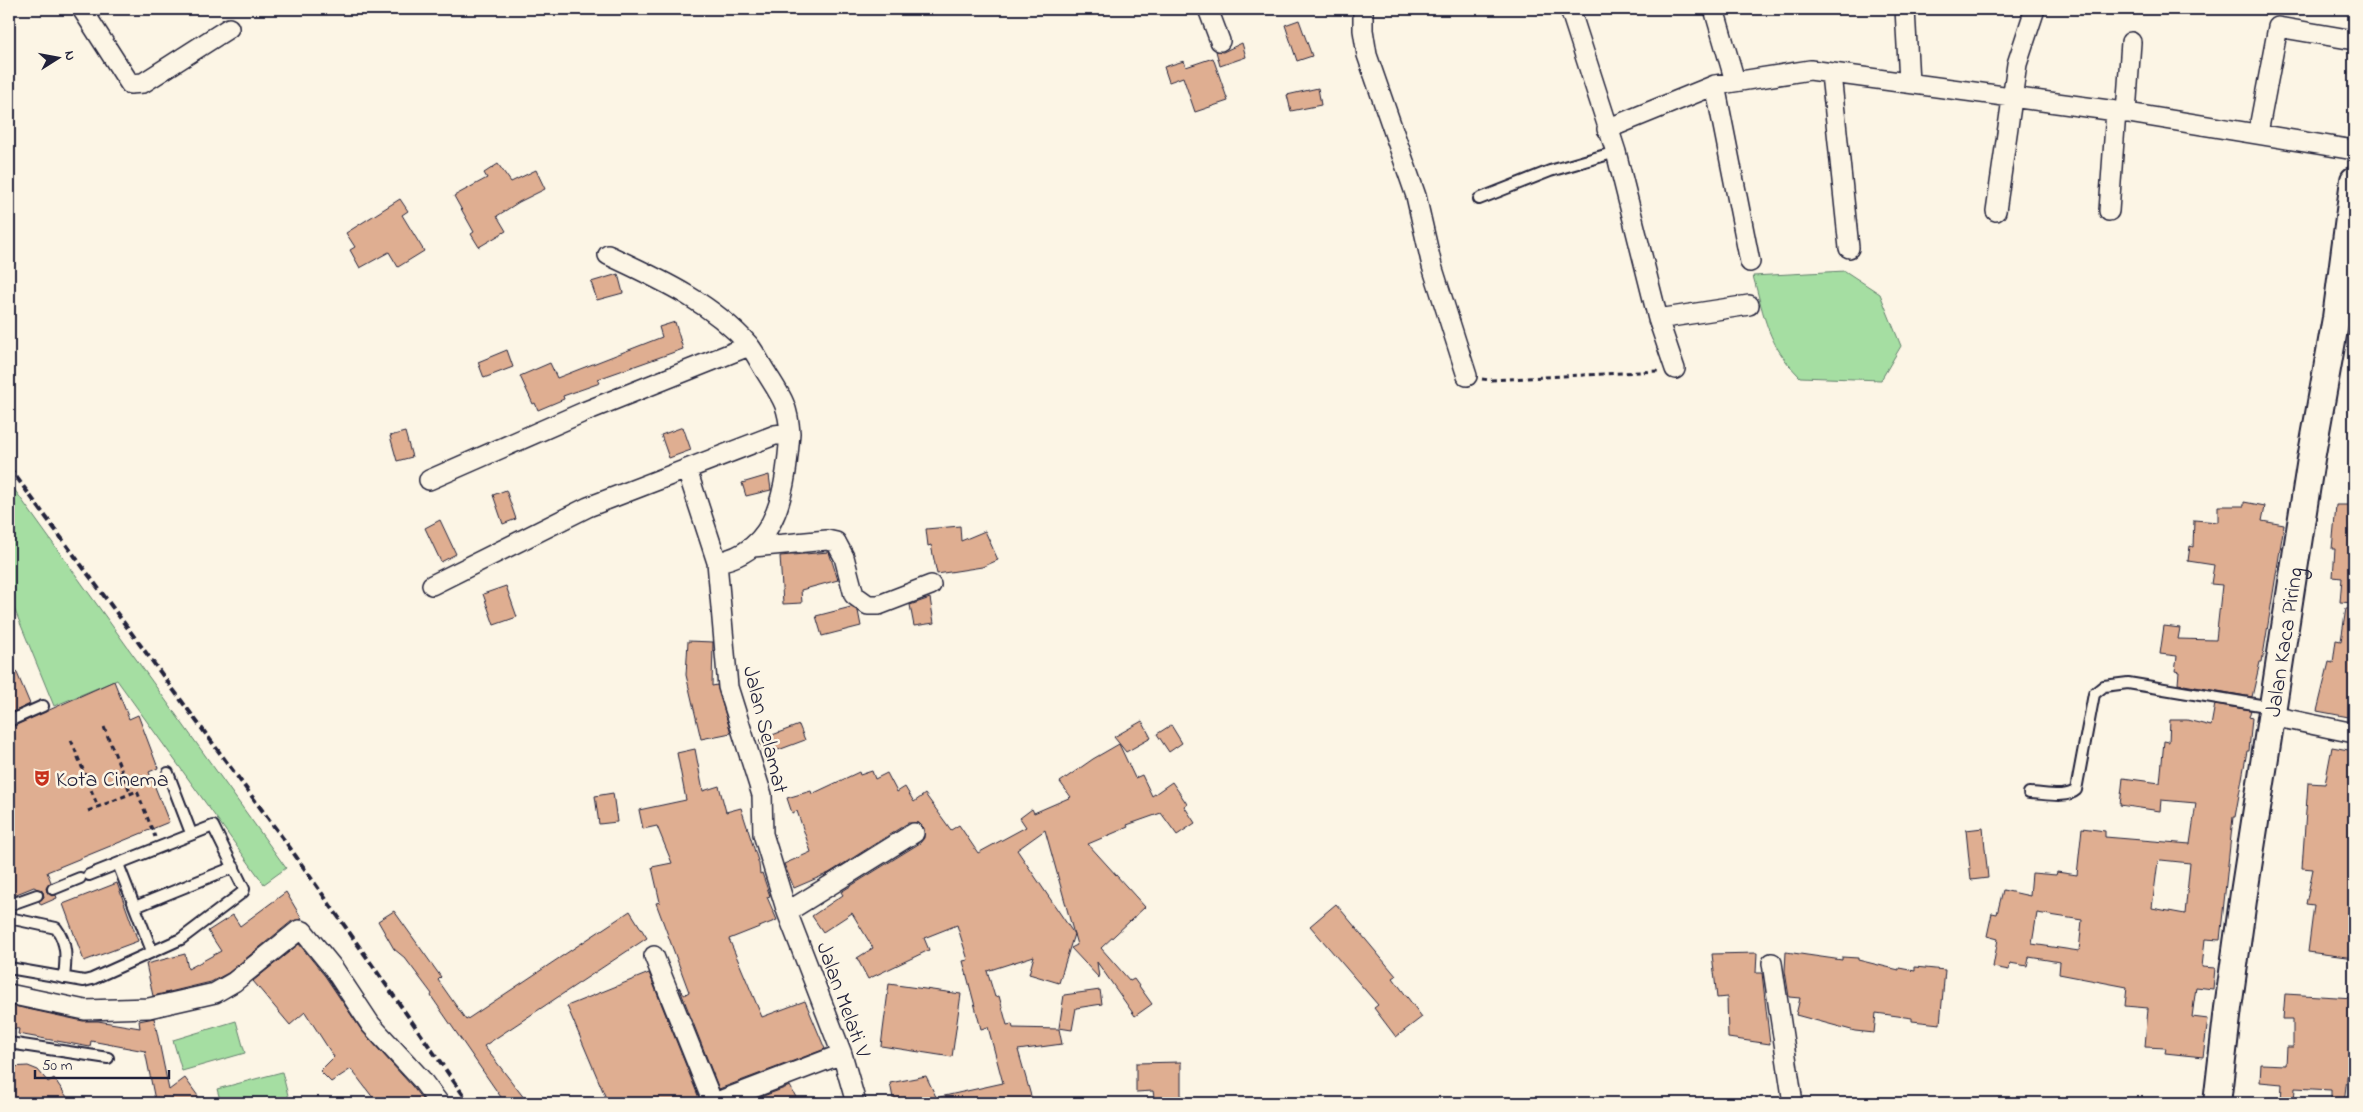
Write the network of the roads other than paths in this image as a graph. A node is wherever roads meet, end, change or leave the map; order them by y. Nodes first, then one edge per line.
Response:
1 (82, 9) edge
2 (1208, 9) edge
3 (1363, 9) edge
4 (1570, 9) edge
5 (1714, 9) edge
6 (1905, 9) edge
7 (2035, 9) edge
8 (229, 28) dead end
9 (2354, 40) edge
10 (1220, 41) dead end
11 (2131, 42) dead end
12 (1831, 74) junction
13 (1735, 81) junction
14 (1908, 82) junction
15 (1715, 86) junction
16 (2012, 96) junction
17 (2121, 112) junction
18 (1607, 129) junction
19 (2258, 133) junction
20 (2354, 150) edge
21 (1616, 152) junction
22 (2354, 180) edge
23 (1479, 199) dead end
24 (1996, 211) dead end
25 (2108, 211) dead end
26 (1849, 248) dead end
27 (608, 255) dead end
28 (1750, 262) dead end
29 (1749, 305) dead end
30 (1658, 319) junction
31 (749, 346) junction
32 (1675, 369) road end
33 (1467, 376) road end
34 (790, 433) junction
35 (687, 470) junction
36 (429, 480) dead end
37 (753, 547) junction
38 (717, 562) junction
39 (432, 585) dead end
40 (931, 585) dead end
41 (42, 706) dead end
42 (2273, 711) junction
43 (9, 721) edge
44 (2354, 733) edge
45 (168, 773) dead end
46 (2030, 793) dead end
47 (191, 834) junction
48 (914, 834) dead end
49 (118, 864) junction
50 (234, 867) junction
51 (53, 889) dead end
52 (37, 895) dead end
53 (9, 905) edge
54 (135, 907) junction
55 (787, 912) junction
56 (9, 918) edge
57 (152, 951) junction
58 (654, 956) dead end
59 (1772, 963) dead end
60 (9, 968) edge
61 (64, 978) junction
62 (9, 994) edge
63 (9, 1043) edge
64 (842, 1054) junction
65 (108, 1058) dead end
66 (439, 1103) edge
67 (713, 1103) edge
68 (856, 1103) edge
69 (1792, 1103) edge
70 (2217, 1103) edge

1 - 8 street
2 - 10 street
3 - 33 street
4 - 18 street
5 - 13 street
6 - 14 street
7 - 16 street
9 - 19 street
11 - 17 street
12 - 13 street
12 - 14 street
12 - 26 street
13 - 15 street
14 - 16 street
15 - 18 street
15 - 28 street
16 - 17 street
16 - 24 street
17 - 19 street
17 - 25 street
18 - 21 street
19 - 20 street
21 - 23 lane
21 - 30 street
22 - 42 main road, Jalan Kaca Piring
27 - 31 street
29 - 30 street
30 - 32 street
31 - 34 street
31 - 36 street
34 - 35 street
34 - 37 street
35 - 38 street, Jalan Selamat
35 - 39 street
37 - 38 street
37 - 40 street
38 - 55 street, Jalan Selamat
41 - 43 lane
42 - 44 street
42 - 46 lane
42 - 70 main road, Jalan Kaca Piring
45 - 47 lane
47 - 49 lane
47 - 50 lane
48 - 55 street
49 - 51 lane
49 - 54 lane
50 - 54 lane
50 - 57 lane
52 - 53 lane
54 - 57 lane
55 - 64 street, Jalan Melati V
56 - 61 lane
57 - 61 lane
58 - 67 street
59 - 69 street
60 - 61 lane
62 - 66 street
63 - 65 lane
64 - 67 street
64 - 68 street, Jalan Melati V

